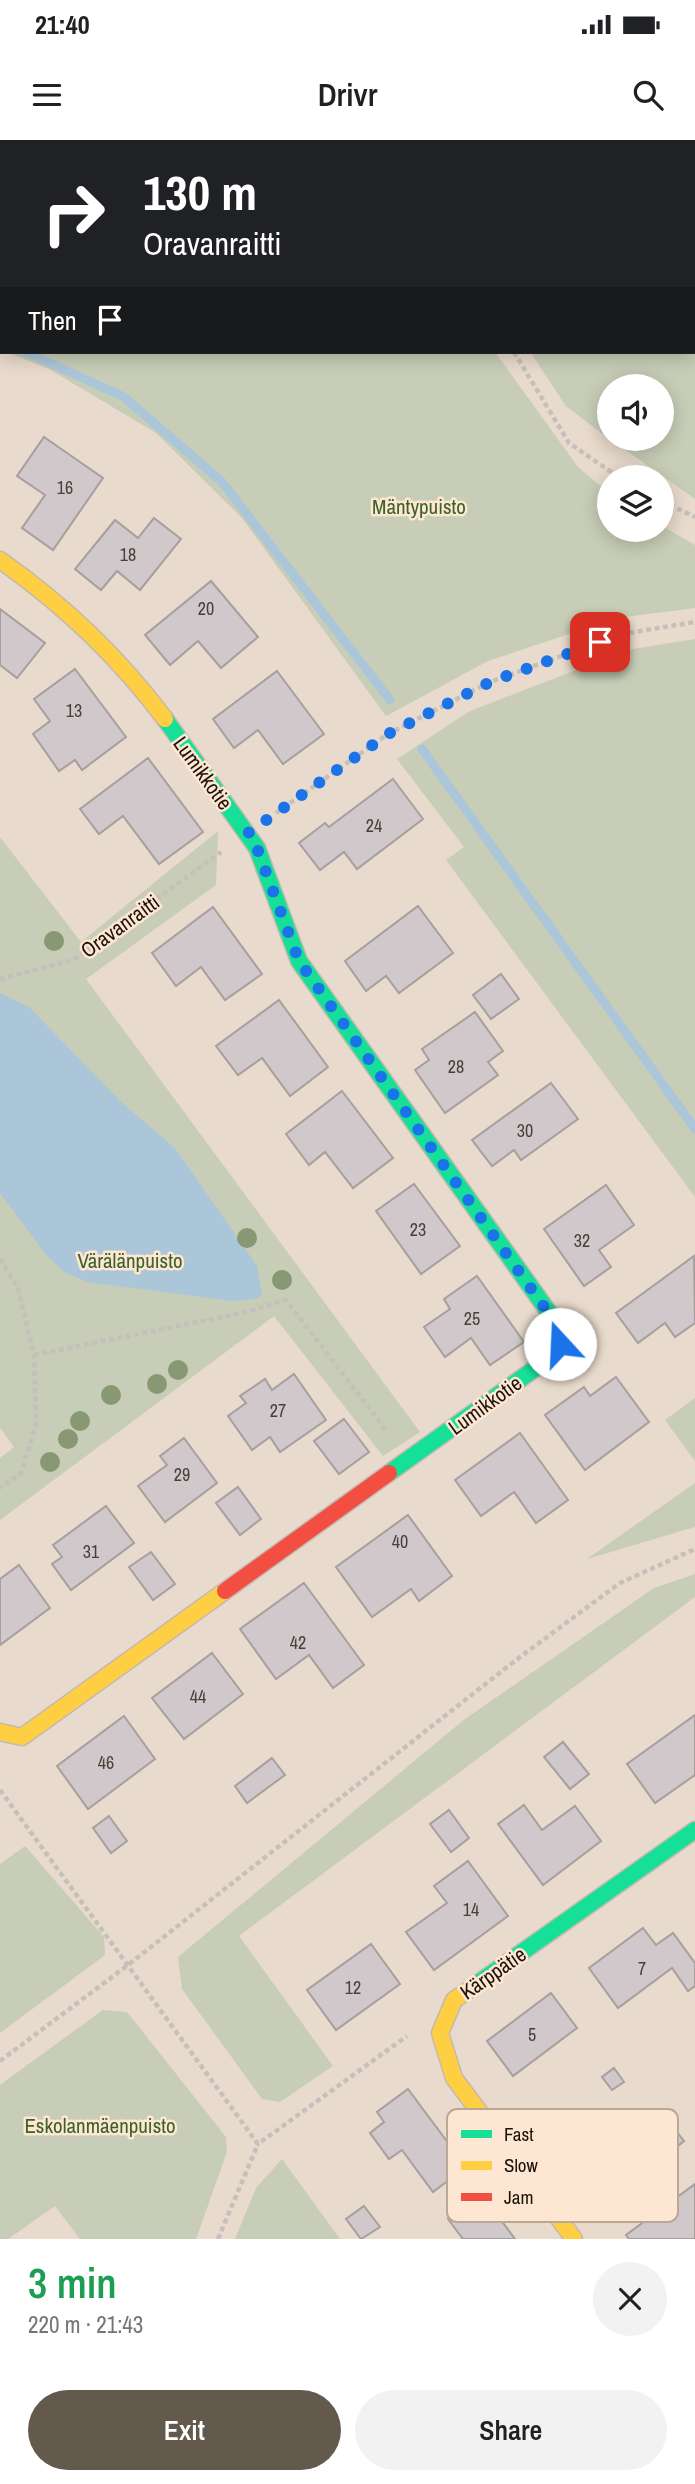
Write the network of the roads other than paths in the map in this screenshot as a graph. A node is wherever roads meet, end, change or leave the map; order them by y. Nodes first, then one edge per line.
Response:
1 (0, 560) edge
2 (0, 1732) edge
3 (695, 1830) edge
4 (477, 2109) edge
5 (561, 2222) edge
6 (574, 2239) edge

1 - 2 street, Lumikkotie
3 - 4 street, Kärppätie
5 - 6 street, Kärppätie

